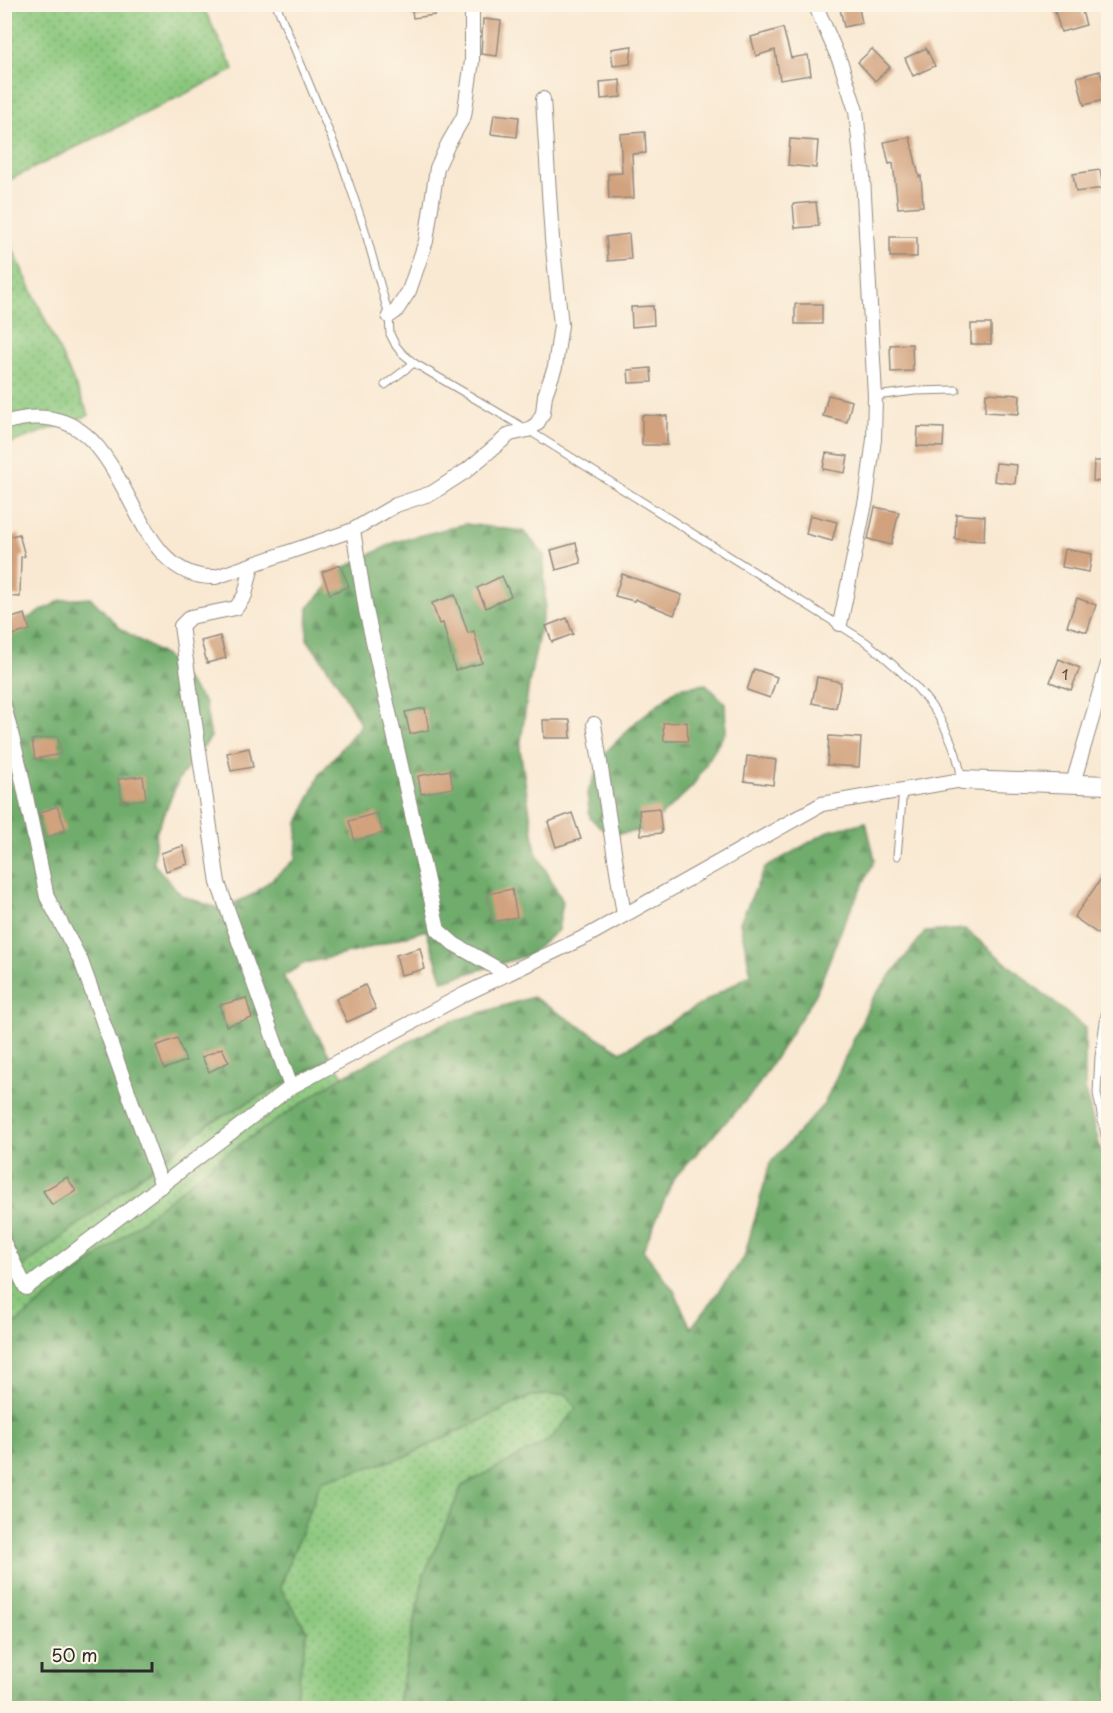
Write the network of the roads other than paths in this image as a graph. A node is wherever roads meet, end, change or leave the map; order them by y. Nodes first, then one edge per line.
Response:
1 (276, 4) edge
2 (472, 4) edge
3 (815, 4) edge
4 (543, 99) dead end
5 (389, 316) junction
6 (414, 363) junction
7 (385, 385) dead end
8 (956, 390) dead end
9 (875, 396) junction
10 (4, 423) edge
11 (528, 430) junction
12 (353, 530) junction
13 (252, 565) junction
14 (840, 624) junction
15 (1108, 664) edge
16 (4, 706) edge
17 (594, 724) dead end
18 (962, 780) junction
19 (1073, 783) junction
20 (1108, 785) edge
21 (903, 790) junction
22 (897, 856) dead end
23 (624, 915) junction
24 (507, 974) junction
25 (1108, 995) edge
26 (291, 1086) junction
27 (1108, 1151) edge
28 (162, 1186) junction
29 (4, 1243) edge

1 - 5 lane
2 - 5 street
3 - 9 street
4 - 11 street
5 - 6 lane
6 - 7 lane
6 - 11 lane
8 - 9 lane
9 - 14 street
10 - 13 street
11 - 12 street
11 - 14 lane
12 - 13 street
12 - 24 street
13 - 26 street
14 - 18 lane
15 - 19 street
16 - 28 street
17 - 23 street
18 - 19 street
18 - 21 street
19 - 20 street
21 - 22 lane
21 - 23 street
23 - 24 street
24 - 26 street
25 - 27 lane
26 - 28 street
28 - 29 street

